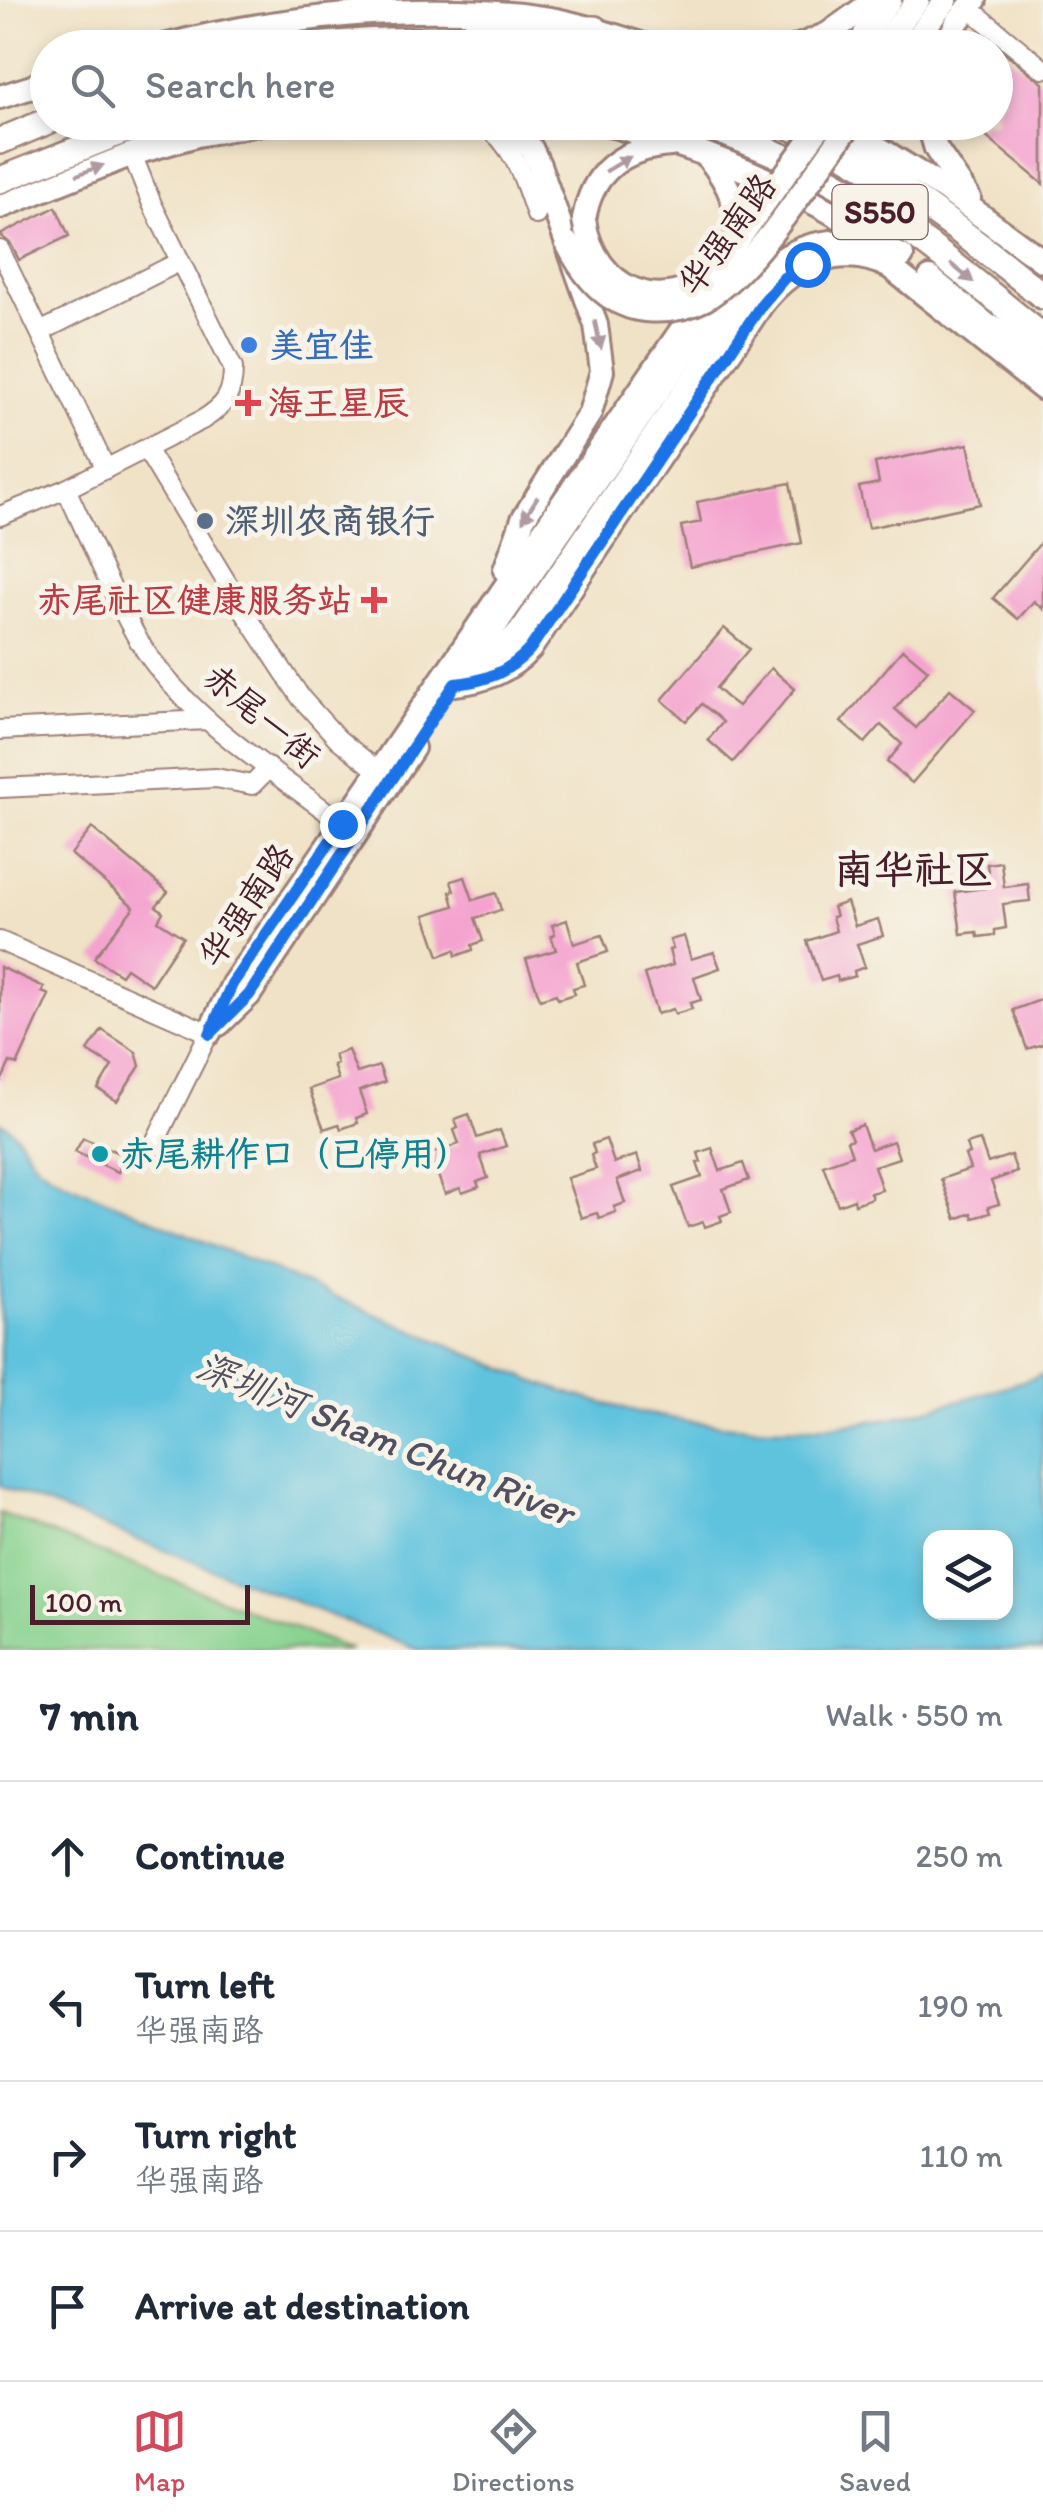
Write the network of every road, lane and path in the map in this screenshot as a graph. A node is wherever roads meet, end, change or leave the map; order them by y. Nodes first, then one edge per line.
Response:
1 (875, 0) edge
2 (890, 0) edge
3 (918, 0) edge
4 (962, 8) edge
5 (594, 29) junction
6 (240, 30) edge
7 (475, 30) edge
8 (597, 30) edge
9 (834, 30) edge
10 (868, 30) edge
11 (895, 30) edge
12 (933, 30) edge
13 (948, 30) edge
14 (991, 30) edge
15 (1013, 46) edge
16 (1043, 69) edge
17 (30, 87) edge
18 (0, 97) edge
19 (30, 128) edge
20 (101, 140) edge
21 (180, 140) edge
22 (502, 140) edge
23 (523, 140) edge
24 (664, 140) edge
25 (740, 140) edge
26 (810, 140) edge
27 (816, 140) edge
28 (839, 140) edge
29 (866, 140) edge
30 (933, 140) edge
31 (0, 141) edge
32 (683, 145) junction
33 (132, 154) junction
34 (706, 154) junction
35 (0, 180) edge
36 (0, 207) edge
37 (554, 226) junction
38 (1004, 232) junction
39 (0, 250) edge
40 (756, 251) junction
41 (1043, 261) edge
42 (169, 266) dead end
43 (903, 266) junction
44 (1043, 296) edge
45 (994, 328) junction
46 (40, 332) junction
47 (1043, 337) edge
48 (1043, 366) edge
49 (1043, 378) edge
50 (1043, 388) edge
51 (146, 449) junction
52 (106, 469) junction
53 (66, 489) junction
54 (0, 516) edge
55 (493, 601) junction
56 (455, 684) junction
57 (207, 720) junction
58 (0, 730) edge
59 (269, 768) junction
60 (378, 771) junction
61 (0, 788) edge
62 (342, 824) junction
63 (0, 941) edge
64 (210, 1034) junction
65 (152, 1148) dead end

1 - 9 main road
2 - 10 main road
3 - 11 main road
4 - 12 main road
4 - 13 main road
4 - 14 street
5 - 6 main road
5 - 7 highway
5 - 8 main road
15 - 16 street
17 - 18 main road
19 - 31 highway
20 - 35 highway
21 - 33 main road
22 - 37 street
23 - 37 main road
24 - 32 main road
25 -> 47 highway, S550
26 -> 32 main road, 华强南路, bridge
27 - 44 highway, S550
28 - 40 main road, 华强南路, bridge
29 - 38 main road
30 - 38 main road
32 - 34 main road
36 -> 33 main road
33 - 51 street
34 - 43 main road
34 - 55 main road, 华强南路
37 - 40 main road, bridge
37 -> 55 main road, bridge
38 - 41 main road
39 - 46 street
40 - 56 main road, 华强南路, bridge
42 - 46 street
43 - 45 main road
43 - 50 main road
43 - 56 main road
45 - 48 highway
45 - 49 main road
46 - 52 street
51 - 52 street
51 - 60 street
52 - 53 street
53 - 54 street
53 - 57 street, 赤尾一街
55 - 60 main road, 华强南路
56 - 64 main road, 华强南路
57 - 58 street
57 - 59 street, 赤尾一街
59 - 61 street
59 - 62 street, 赤尾一街
60 - 62 main road, 华强南路
62 - 64 main road, 华强南路
63 - 64 street
64 - 65 street

